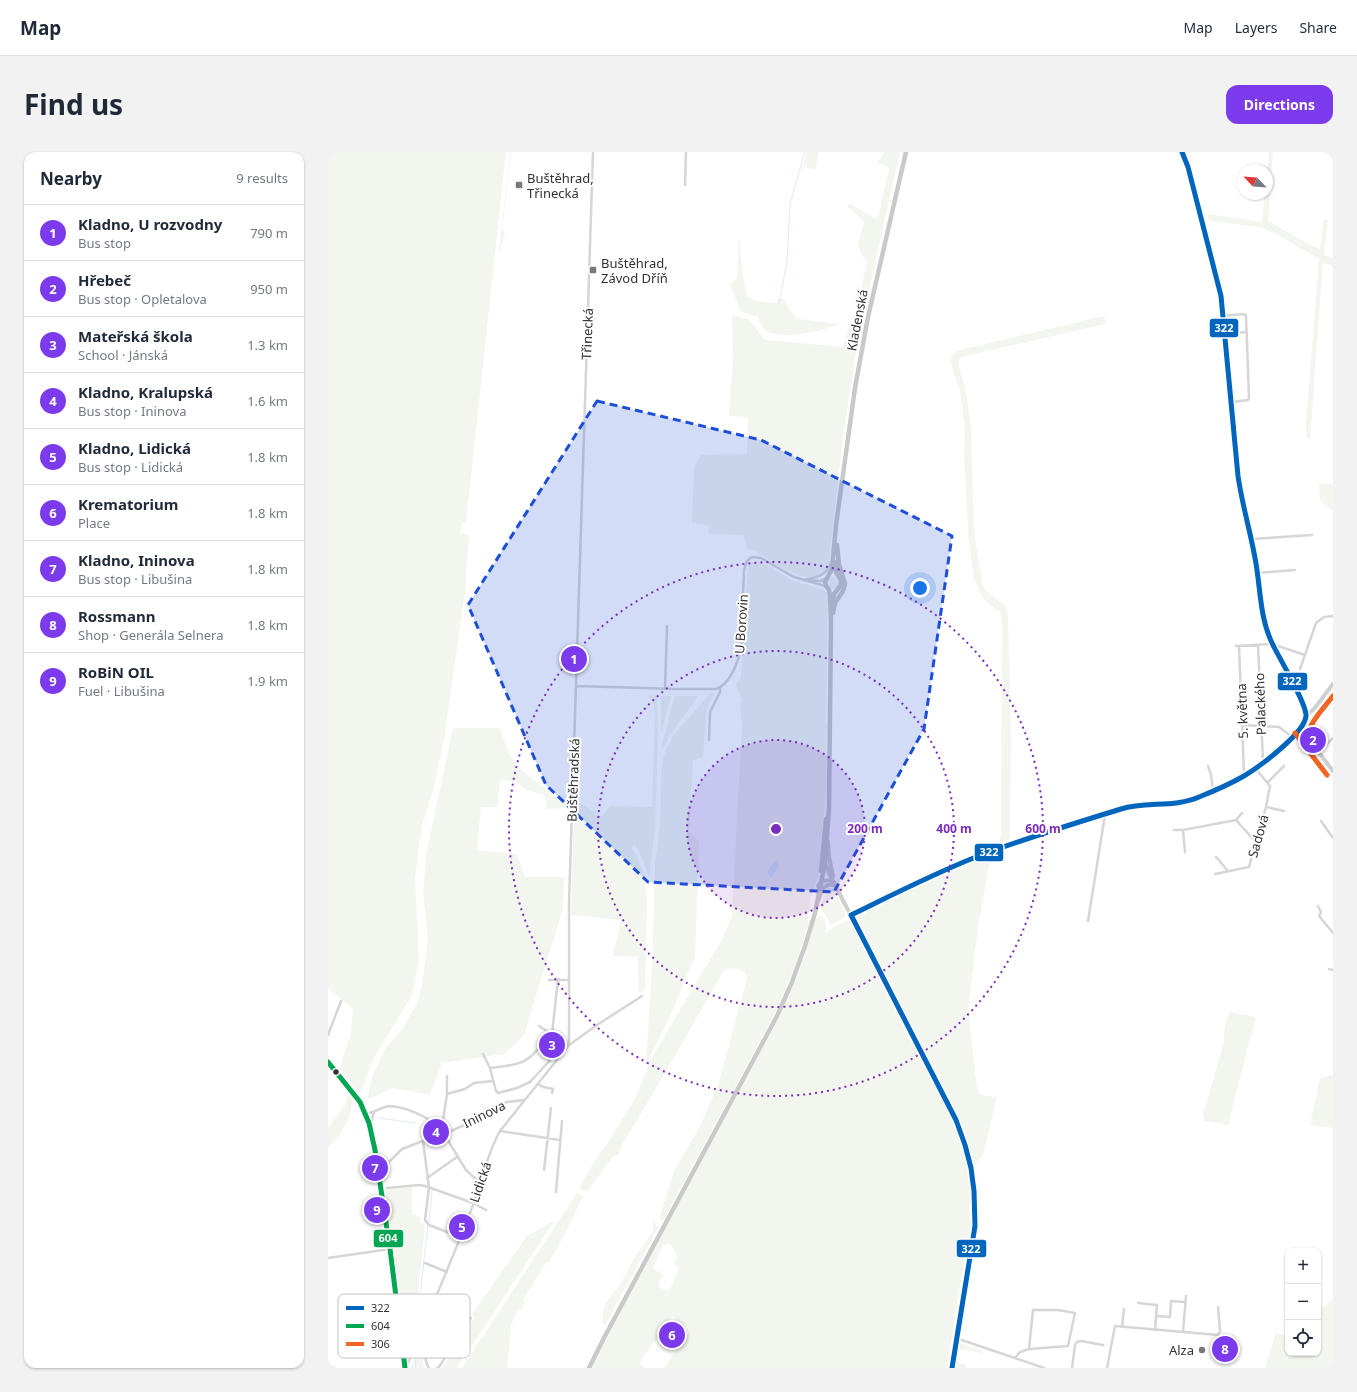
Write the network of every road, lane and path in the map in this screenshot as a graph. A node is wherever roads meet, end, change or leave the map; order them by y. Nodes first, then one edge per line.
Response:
1 (593, 152) edge
2 (686, 152) edge
3 (906, 152) edge
4 (1182, 152) edge
5 (685, 185) dead end
6 (1223, 316) junction
7 (1246, 332) junction
8 (1225, 334) junction
9 (1232, 402) junction
10 (841, 494) junction
11 (582, 515) joint
12 (1312, 536) dead end
13 (1252, 539) junction
14 (834, 540) junction
15 (837, 545) junction
16 (1295, 570) dead end
17 (1258, 573) junction
18 (828, 577) junction
19 (838, 577) junction
20 (803, 580) junction
21 (826, 586) junction
22 (829, 590) junction
23 (837, 590) junction
24 (1333, 616) edge
25 (831, 621) junction
26 (667, 626) dead end
27 (1272, 644) junction
28 (1258, 645) junction
29 (1236, 646) dead end
30 (1239, 646) junction
31 (1305, 655) junction
32 (1300, 669) dead end
33 (1333, 684) edge
34 (576, 686) junction
35 (720, 688) junction
36 (665, 689) junction
37 (1306, 716) junction
38 (1242, 725) junction
39 (1261, 725) junction
40 (1301, 729) junction
41 (1292, 737) junction
42 (1333, 738) edge
43 (709, 740) dead end
44 (1319, 752) junction
45 (1262, 762) junction
46 (1208, 766) dead end
47 (1284, 766) dead end
48 (1255, 768) junction
49 (1333, 771) edge
50 (1244, 776) junction
51 (1268, 782) junction
52 (829, 788) junction
53 (1213, 791) junction
54 (1266, 807) junction
55 (1284, 812) dead end
56 (1242, 813) dead end
57 (1106, 814) junction
58 (1236, 820) junction
59 (1321, 821) dead end
60 (828, 826) junction
61 (1174, 830) dead end
62 (1183, 830) junction
63 (1333, 838) edge
64 (1257, 840) junction
65 (824, 842) junction
66 (1185, 852) dead end
67 (1216, 857) dead end
68 (825, 863) junction
69 (1228, 871) junction
70 (1215, 874) dead end
71 (822, 882) junction
72 (836, 884) junction
73 (818, 886) junction
74 (1318, 906) dead end
75 (815, 913) junction
76 (851, 915) junction
77 (1088, 921) dead end
78 (810, 926) junction
79 (1332, 931) edge
80 (1329, 969) dead end
81 (1333, 970) edge
82 (558, 979) junction
83 (549, 980) dead end
84 (569, 980) junction
85 (642, 996) dead end
86 (342, 1001) dead end
87 (539, 1026) dead end
88 (551, 1033) junction
89 (328, 1035) edge
90 (569, 1045) junction
91 (483, 1054) dead end
92 (560, 1055) junction
93 (328, 1062) edge
94 (490, 1068) junction
95 (447, 1076) dead end
96 (494, 1080) junction
97 (538, 1084) junction
98 (552, 1093) dead end
99 (447, 1094) junction
100 (524, 1100) junction
101 (551, 1108) dead end
102 (374, 1112) junction
103 (365, 1114) junction
104 (562, 1121) dead end
105 (369, 1123) junction
106 (441, 1128) junction
107 (500, 1131) junction
108 (443, 1133) junction
109 (547, 1138) junction
110 (560, 1140) junction
111 (423, 1141) junction
112 (457, 1157) junction
113 (378, 1170) junction
114 (544, 1170) dead end
115 (427, 1178) junction
116 (480, 1183) junction
117 (429, 1187) junction
118 (387, 1188) dead end
119 (556, 1192) dead end
120 (473, 1203) junction
121 (486, 1210) dead end
122 (460, 1237) junction
123 (390, 1249) junction
124 (328, 1258) edge
125 (425, 1263) dead end
126 (447, 1272) junction
127 (396, 1294) edge
128 (438, 1294) edge
129 (1186, 1296) dead end
130 (1185, 1302) junction
131 (1138, 1303) dead end
132 (1218, 1307) dead end
133 (1124, 1309) dead end
134 (1156, 1316) junction
135 (1122, 1327) junction
136 (1155, 1330) junction
137 (1183, 1332) junction
138 (956, 1338) junction
139 (1104, 1345) dead end
140 (1029, 1350) junction
141 (405, 1358) edge
142 (410, 1358) edge
143 (426, 1358) edge
144 (445, 1358) edge
145 (1015, 1358) junction
146 (406, 1368) edge
147 (429, 1368) edge
148 (437, 1368) edge
149 (589, 1368) edge
150 (952, 1368) edge
151 (1044, 1368) edge
152 (1072, 1368) edge
153 (1107, 1368) edge

1 - 11 street, Třinecká
2 - 5 street
3 - 10 main road, Kladenská
4 - 6 street
6 - 7 street
6 - 8 street
7 - 8 street
7 - 9 street
8 - 9 street
9 - 13 street
10 - 14 main road
10 - 15 main road
11 - 34 street, Buštěhradská
12 - 13 street
13 - 17 street
14 - 18 main road
14 - 20 street
15 - 19 main road
15 - 25 main road
16 - 17 street
17 - 27 street
18 - 19 main road
18 - 20 street
18 - 21 main road
19 - 23 main road
20 - 21 street
20 - 35 street, U Borovin
21 - 22 main road
22 - 23 main road
22 - 25 main road
23 - 25 main road
24 - 31 street
25 - 52 main road
26 - 36 street
27 - 28 street
27 - 31 street
27 - 37 street
28 - 30 street
28 - 39 street, Palackého
29 - 30 street
30 - 38 street, 5. května
31 - 32 street
33 - 37 street
34 - 36 street
34 - 84 street, Buštěhradská
35 - 36 street
35 - 43 street, U Borovin
37 - 40 street
38 - 39 street
38 - 50 street, 5. května
39 - 41 street
39 - 45 street, Palackého
40 - 41 street
40 - 44 street
41 - 45 street
42 - 44 street
44 - 49 street
45 - 48 street
46 - 53 street
47 - 51 street
48 - 50 street
48 - 51 street
50 - 53 street
51 - 54 street, Sadová
52 - 60 main road
52 - 65 main road
53 - 57 street
54 - 55 street, Sadová
54 - 64 street, Sadová
56 - 58 street
57 - 76 street
57 - 77 street
58 - 62 street
58 - 64 street
59 - 63 street
60 - 68 main road
60 - 72 street
61 - 62 street
62 - 66 street
64 - 69 street, Sadová
65 - 68 street
65 - 73 main road
67 - 69 street
68 - 71 main road
68 - 72 street
69 - 70 street, Sadová
71 - 72 street
71 - 73 street
71 - 75 main road
72 - 75 street
72 - 76 street
73 - 78 main road
74 - 79 street
75 - 78 main road
76 - 138 street
78 - 149 main road
80 - 81 street
82 - 83 street
82 - 84 street
82 - 88 street
84 - 90 street, Buštěhradská
85 - 90 street, Lidická
86 - 89 street
87 - 88 street
88 - 90 street
88 - 94 street
90 - 92 street, Lidická
91 - 94 street
92 - 96 street, Lidická
92 - 97 street, Lidická
93 - 103 street
94 - 96 street
95 - 99 street
96 - 99 street
97 - 98 street
97 - 100 street, Lidická
99 - 106 street
100 - 107 street, Lidická
100 - 108 street, Ininova
101 - 109 street
102 - 103 street
102 - 105 street
102 - 106 street
103 - 105 street
104 - 110 street
105 - 113 street
106 - 108 street, Ininova
106 - 108 street
107 - 109 street
107 - 116 street, Lidická
108 - 111 street, Ininova
108 - 112 street
109 - 110 street
109 - 114 street
110 - 119 street
111 - 113 street, Ininova
111 - 115 street
112 - 115 street
112 - 116 street
113 - 123 street
115 - 117 street
116 - 120 street, Lidická
117 - 118 street
117 - 120 street
117 - 122 street
120 - 121 street
120 - 122 street, Lidická
122 - 126 street, Lidická
123 - 124 street
123 - 127 street
125 - 126 street
126 - 128 street, Lidická
129 - 130 street
130 - 134 street
130 - 137 street
131 - 134 street
132 - 137 street
133 - 135 street
134 - 136 street
135 - 136 street
135 - 153 street
136 - 137 street
138 - 145 street
138 - 150 street
139 - 152 street
140 - 140 street
140 - 145 street
141 - 146 street
142 - 146 street, Lidická
143 - 147 street
144 - 148 street
145 - 151 street

